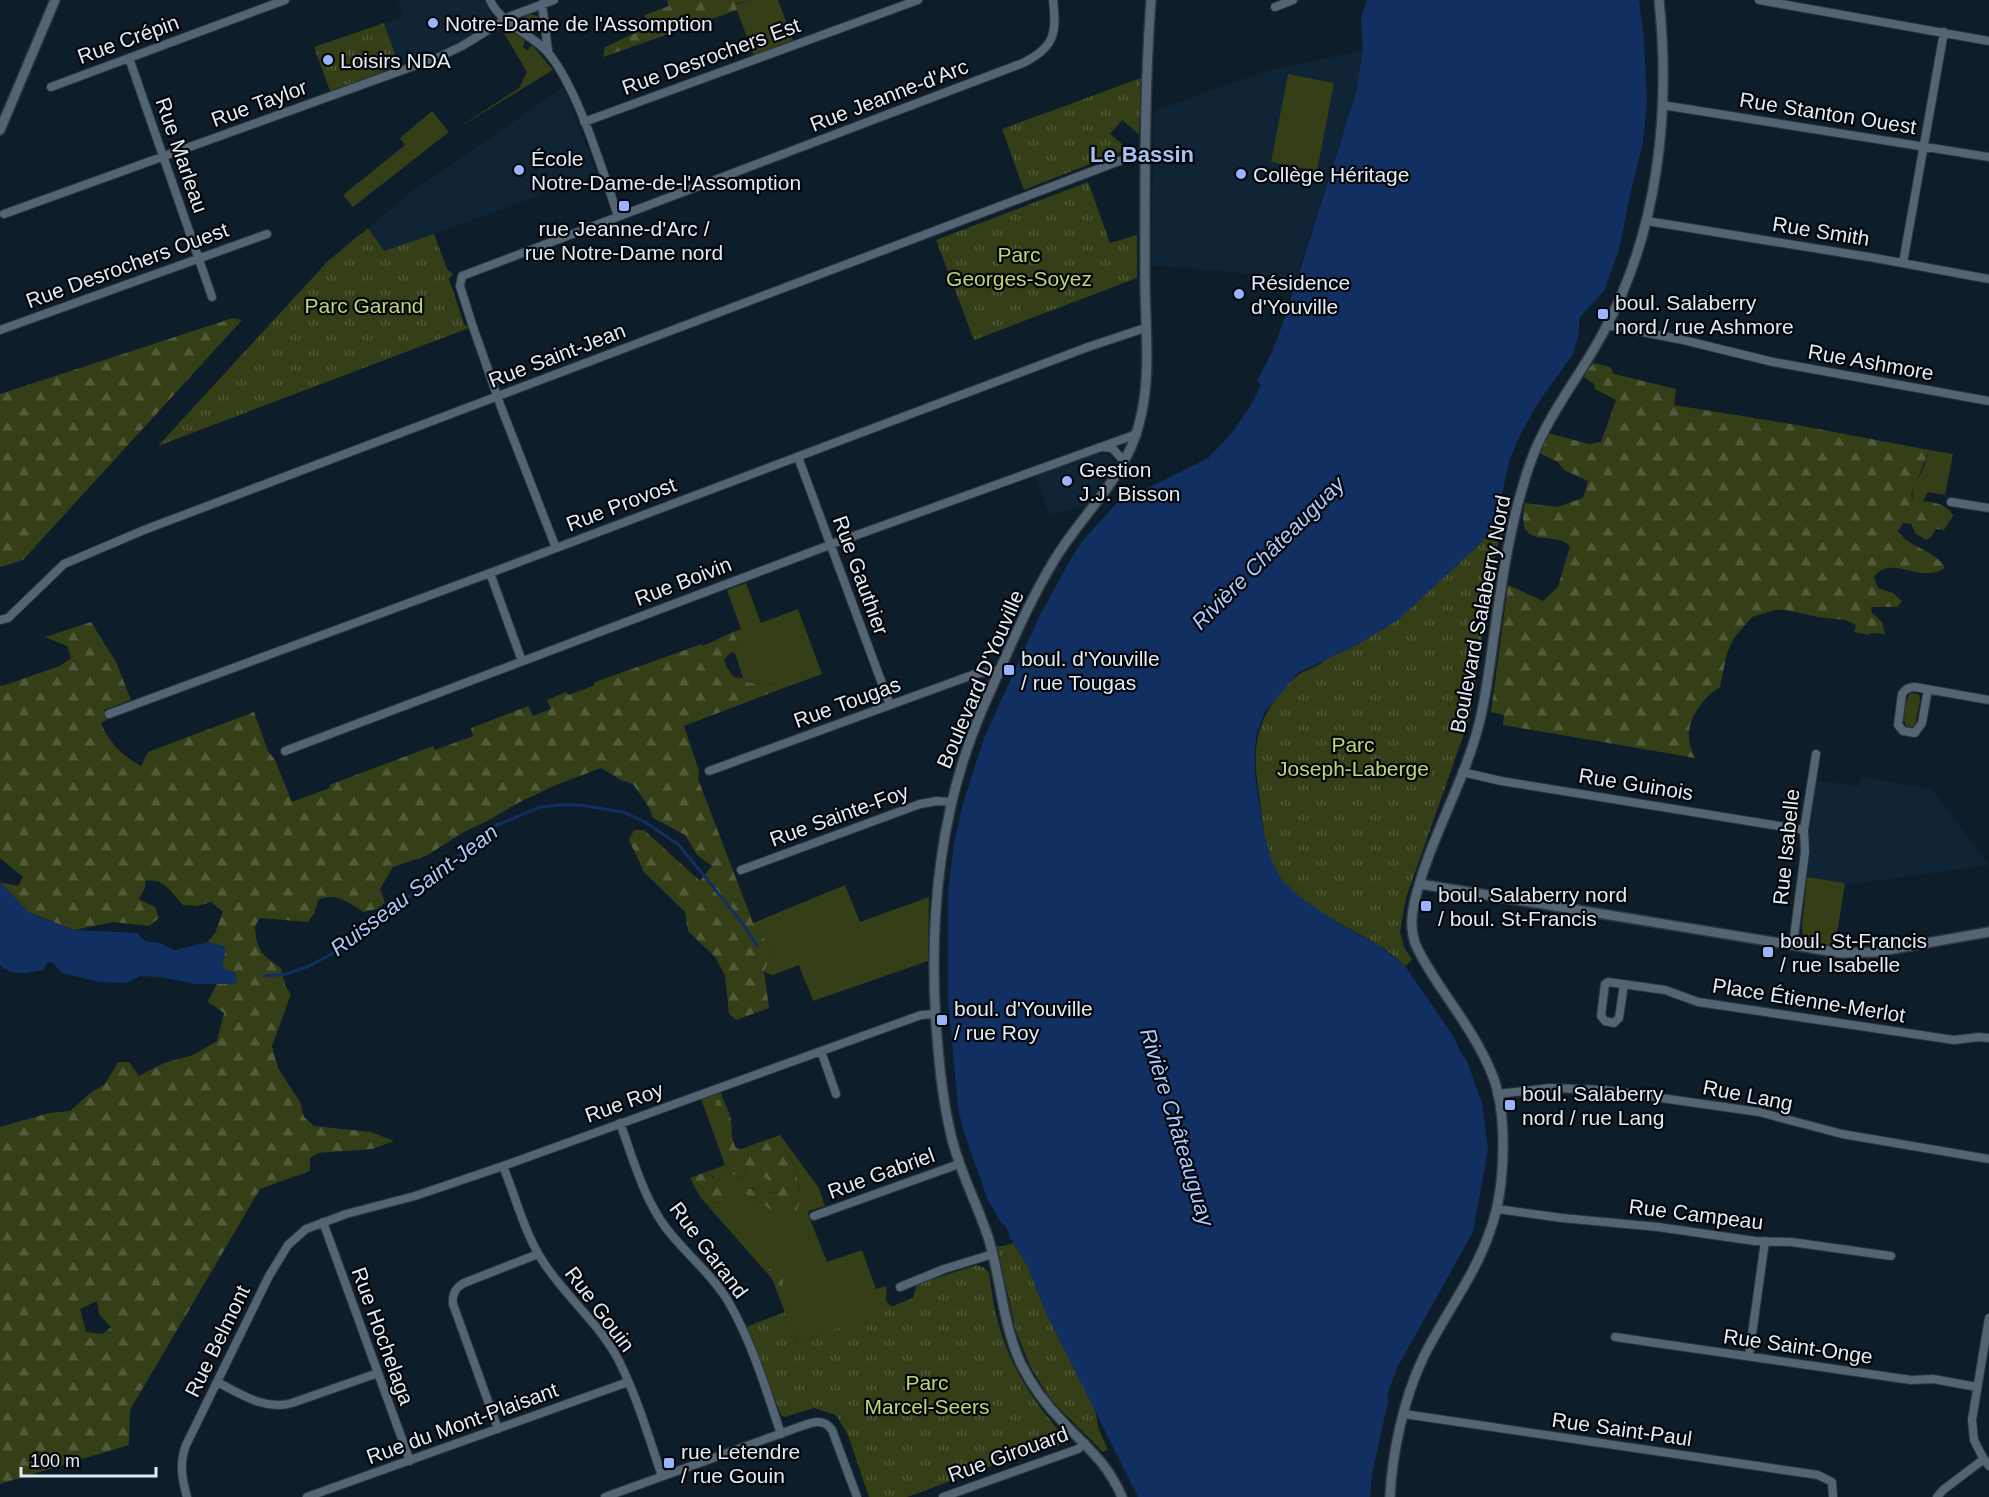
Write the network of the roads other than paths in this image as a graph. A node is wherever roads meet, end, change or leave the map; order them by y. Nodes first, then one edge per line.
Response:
1 (56, 0) edge
2 (285, 0) edge
3 (490, 0) edge
4 (554, 0) edge
5 (918, 0) edge
6 (1053, 0) edge
7 (1151, 0) edge
8 (1293, 0) edge
9 (1659, 0) edge
10 (1759, 0) edge
11 (542, 4) junction
12 (1275, 7) dead end
13 (506, 20) junction
14 (1944, 32) junction
15 (1989, 41) edge
16 (548, 52) junction
17 (129, 58) junction
18 (51, 87) dead end
19 (1662, 105) junction
20 (584, 122) junction
21 (0, 130) edge
22 (1924, 147) junction
23 (1145, 155) junction
24 (164, 157) junction
25 (1989, 158) edge
26 (4, 214) dead end
27 (618, 216) junction
28 (1647, 221) junction
29 (267, 234) dead end
30 (199, 258) junction
31 (1903, 263) junction
32 (1989, 279) edge
33 (212, 297) dead end
34 (1607, 325) junction
35 (1145, 328) junction
36 (0, 330) edge
37 (498, 398) junction
38 (1989, 401) edge
39 (1137, 434) junction
40 (1096, 447) junction
41 (798, 457) junction
42 (1124, 461) junction
43 (1951, 502) dead end
44 (1989, 508) edge
45 (831, 545) junction
46 (556, 548) junction
47 (490, 573) junction
48 (0, 620) edge
49 (522, 661) junction
50 (1000, 671) junction
51 (1928, 689) junction
52 (1989, 700) edge
53 (890, 705) junction
54 (109, 714) dead end
55 (285, 751) dead end
56 (1816, 754) dead end
57 (709, 771) dead end
58 (1462, 772) junction
59 (951, 802) junction
60 (1804, 830) junction
61 (741, 870) dead end
62 (1420, 884) junction
63 (1989, 932) edge
64 (1793, 945) junction
65 (1624, 984) junction
66 (936, 1014) junction
67 (1989, 1038) edge
68 (821, 1051) junction
69 (836, 1094) dead end
70 (1497, 1094) junction
71 (620, 1123) junction
72 (1989, 1159) edge
73 (959, 1164) junction
74 (503, 1166) junction
75 (1497, 1209) junction
76 (814, 1216) dead end
77 (323, 1222) junction
78 (1765, 1241) junction
79 (538, 1254) junction
80 (993, 1254) junction
81 (1891, 1256) dead end
82 (900, 1287) dead end
83 (1989, 1318) edge
84 (1615, 1337) dead end
85 (1749, 1356) junction
86 (378, 1373) junction
87 (217, 1382) junction
88 (628, 1383) junction
89 (1977, 1388) junction
90 (1404, 1414) junction
91 (498, 1430) junction
92 (781, 1434) junction
93 (1085, 1443) junction
94 (410, 1461) junction
95 (1986, 1463) edge
96 (662, 1476) junction
97 (962, 1494) edge
98 (187, 1497) edge
99 (307, 1497) edge
100 (604, 1497) edge
101 (857, 1497) edge
102 (943, 1497) edge
103 (1122, 1497) edge
104 (1390, 1497) edge
105 (1833, 1497) edge
106 (1937, 1497) edge

1 - 21 street
2 - 17 street, Rue Crépin
3 - 13 street
4 - 11 street, Rue Taylor
5 - 20 street, Rue Desrochers Est
6 - 27 street, Rue Jeanne-d'Arc
7 - 23 street, Boulevard D'Youville
8 - 12 street
9 - 19 street, Boulevard Salaberry Nord
10 - 14 street
11 - 13 street, Rue Taylor
11 - 16 street
13 - 16 street
13 - 24 street, Rue Taylor
14 - 15 street
14 - 22 street
16 - 20 street
17 - 18 street, Rue Crépin
17 - 24 street, Rue Marleau
19 - 22 street, Rue Stanton Ouest
19 - 28 street, Boulevard Salaberry Nord
20 - 27 street
22 - 25 street, Rue Stanton Ouest
22 - 31 street
23 - 35 street, Boulevard D'Youville
23 - 37 street, Rue Saint-Jean
24 - 26 street, Rue Taylor
24 - 30 street, Rue Marleau
27 - 37 street, Rue Jeanne-d'Arc
28 - 31 street, Rue Smith
28 - 34 street, Boulevard Salaberry Nord
29 - 30 street, Rue Desrochers Ouest
30 - 33 street, Rue Marleau
30 - 36 street, Rue Desrochers Ouest
31 - 32 street, Rue Smith
34 - 38 street, Rue Ashmore
34 - 58 street, Boulevard Salaberry Nord
35 - 39 street, Boulevard D'Youville
35 - 41 street, Rue Provost
37 - 46 street
37 - 48 street, Rue Saint-Jean
39 - 40 street, Rue Boivin
39 - 42 street, Boulevard D'Youville
40 - 42 street
40 - 45 street, Rue Boivin
41 - 45 street, Rue Gauthier
41 - 46 street, Rue Provost
42 - 50 street, Boulevard D'Youville
43 - 44 street
45 - 49 street, Rue Boivin
45 - 53 street, Rue Gauthier
46 - 47 street, Rue Provost
47 - 49 street
47 - 54 street, Rue Provost
49 - 55 street, Rue Boivin
50 - 53 street, Rue Tougas
50 - 59 street, Boulevard D'Youville
51 - 51 street
51 - 52 street
53 - 57 street, Rue Tougas
56 - 60 street, Rue Isabelle
58 - 60 street, Rue Guinois
58 - 62 street, Boulevard Salaberry Nord
59 - 61 street, Rue Sainte-Foy
59 - 66 street, Boulevard D'Youville
60 - 64 street, Rue Isabelle
62 - 64 street
62 - 70 street, Boulevard Salaberry Nord
63 - 64 street
65 - 65 street
65 - 67 street, Place Étienne-Merlot
66 - 68 street, Rue Roy
66 - 73 street, Boulevard D'Youville
68 - 69 street
68 - 71 street, Rue Roy
70 - 72 street, Rue Lang
70 - 75 street, Boulevard Salaberry Nord
71 - 74 street, Rue Roy
71 - 92 street, Rue Garand
73 - 76 street, Rue Gabriel
73 - 80 street, Boulevard D'Youville
74 - 77 street, Rue Roy
74 - 79 street, Rue Gouin
75 - 78 street, Rue Campeau
75 - 90 street, Boulevard Salaberry Nord
77 - 86 street, Rue Hochelaga
77 - 87 street, Rue Belmont
78 - 81 street, Rue Campeau
78 - 85 street
79 - 88 street, Rue Gouin
79 - 91 street
80 - 82 street
80 - 93 street, Boulevard D'Youville
83 - 89 street
84 - 85 street, Rue Saint-Onge
85 - 89 street, Rue Saint-Onge
86 - 87 street
86 - 94 street, Rue Hochelaga
87 - 98 street, Rue Belmont
88 - 91 street, Rue du Mont-Plaisant
88 - 96 street, Rue Gouin
89 - 95 street
90 - 104 street, Boulevard Salaberry Nord
90 - 105 street, Rue Saint-Paul
91 - 94 street, Rue du Mont-Plaisant
92 - 96 street
92 - 101 street
93 - 97 street, Rue Girouard
93 - 103 street, Boulevard D'Youville
94 - 99 street, Rue du Mont-Plaisant
95 - 106 street
96 - 100 street
97 - 102 street, Rue Girouard

